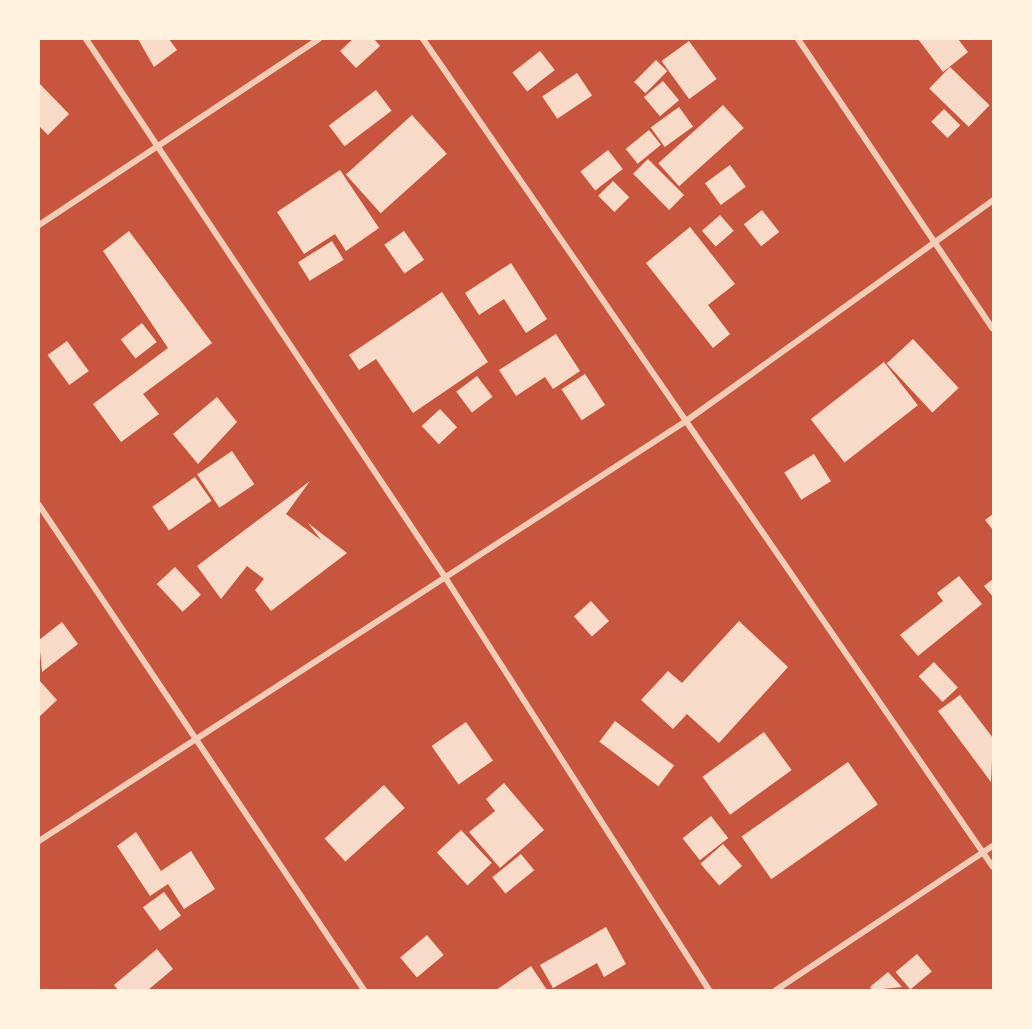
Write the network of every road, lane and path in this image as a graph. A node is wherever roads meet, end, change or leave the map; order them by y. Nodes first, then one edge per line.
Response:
1 (86, 39) edge
2 (319, 39) edge
3 (423, 39) edge
4 (798, 39) edge
5 (157, 147) junction
6 (993, 200) edge
7 (39, 225) edge
8 (935, 243) junction
9 (993, 329) edge
10 (686, 421) junction
11 (39, 505) edge
12 (443, 574) junction
13 (193, 736) junction
14 (39, 841) edge
15 (993, 846) edge
16 (984, 852) junction
17 (993, 867) edge
18 (364, 990) edge
19 (709, 990) edge
20 (776, 990) edge

1 - 5 street
2 - 5 street
3 - 10 street
4 - 8 street
5 - 7 street
5 - 12 street
6 - 8 street
8 - 9 street
8 - 10 street
10 - 12 street
10 - 16 street
11 - 13 street
12 - 13 street
12 - 19 street
13 - 14 street
13 - 18 street
15 - 16 street
16 - 17 street
16 - 20 street

